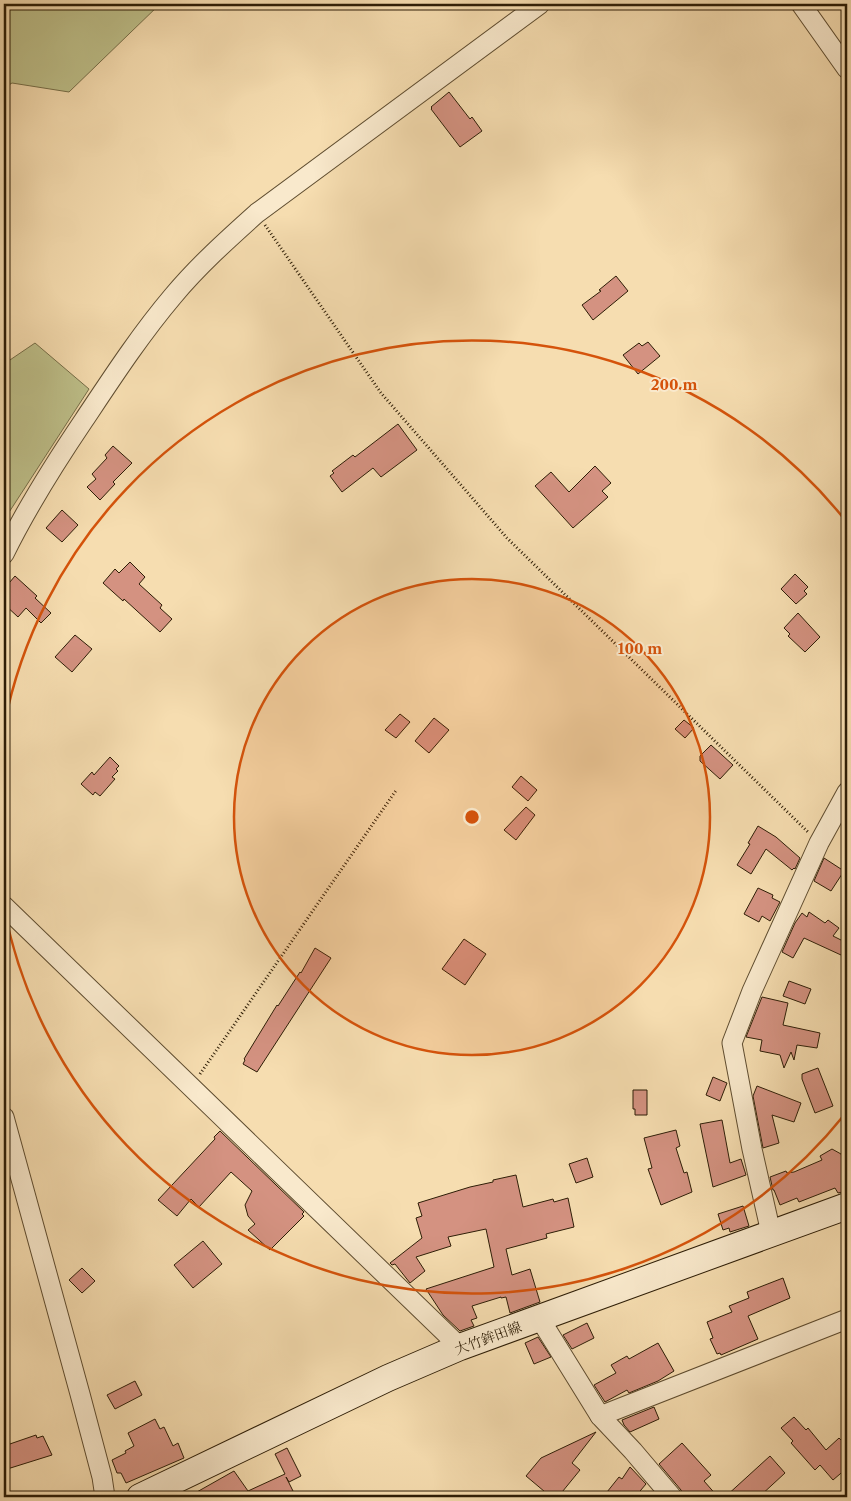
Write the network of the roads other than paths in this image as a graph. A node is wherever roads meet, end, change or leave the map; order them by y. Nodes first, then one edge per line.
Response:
1 (540, 4) edge
2 (801, 4) edge
3 (847, 69) edge
4 (4, 554) edge
5 (847, 792) edge
6 (4, 906) edge
7 (4, 1116) edge
8 (847, 1206) edge
9 (771, 1233) junction
10 (540, 1319) junction
11 (847, 1319) edge
12 (460, 1347) junction
13 (600, 1416) junction
14 (105, 1497) edge
15 (140, 1497) edge
16 (672, 1497) edge

1 - 4 street
2 - 3 street
5 - 9 street
6 - 12 street
7 - 14 street
8 - 9 main road, 大竹鉾田線
9 - 10 main road, 大竹鉾田線
10 - 12 main road, 大竹鉾田線
10 - 13 street
11 - 13 street
12 - 15 main road, 大竹鉾田線
13 - 16 street

